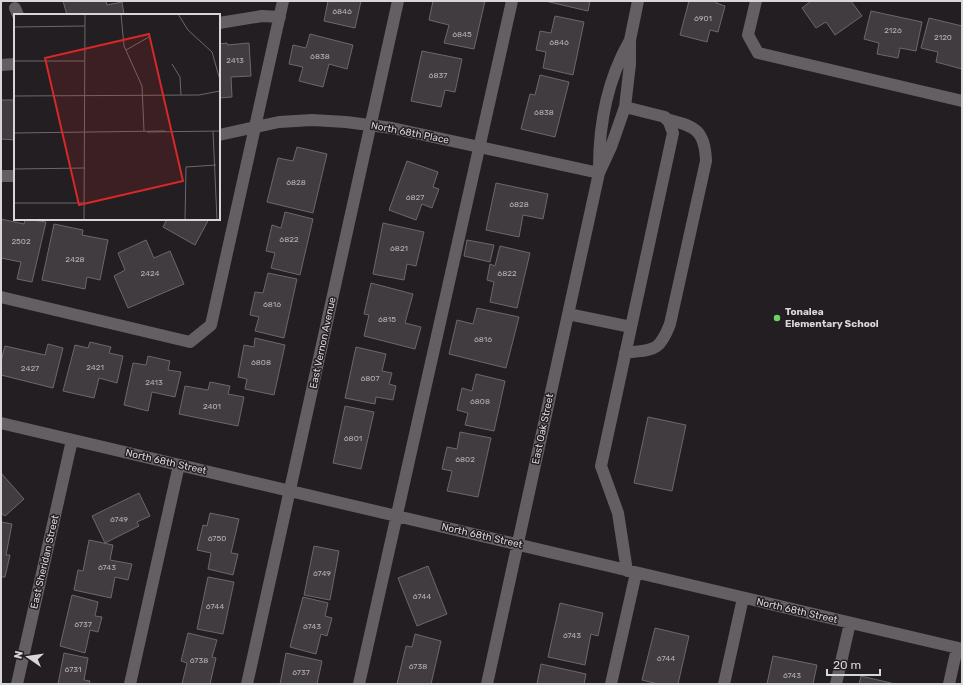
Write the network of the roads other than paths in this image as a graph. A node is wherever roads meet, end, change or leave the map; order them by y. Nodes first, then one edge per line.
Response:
1 (283, 1) edge
2 (398, 1) edge
3 (512, 1) edge
4 (638, 1) edge
5 (756, 1) edge
6 (280, 18) junction
7 (220, 23) edge
8 (630, 40) junction
9 (1, 64) edge
10 (14, 64) edge
11 (962, 101) edge
12 (625, 107) junction
13 (666, 118) junction
14 (371, 125) junction
15 (255, 127) junction
16 (220, 135) edge
17 (480, 148) junction
18 (599, 173) junction
19 (1, 176) edge
20 (14, 176) edge
21 (1, 297) edge
22 (568, 314) junction
23 (631, 327) junction
24 (625, 352) junction
25 (1, 423) edge
26 (72, 440) junction
27 (179, 465) junction
28 (290, 491) junction
29 (397, 516) junction
30 (517, 544) junction
31 (631, 572) junction
32 (743, 598) junction
33 (850, 623) junction
34 (960, 649) edge
35 (18, 684) edge
36 (130, 684) edge
37 (247, 684) edge
38 (360, 684) edge
39 (487, 684) edge
40 (611, 684) edge
41 (724, 684) edge
42 (836, 684) edge
43 (949, 684) edge

1 - 6 street
2 - 14 street, East Vernon Avenue
3 - 17 street
4 - 8 street, East Oak Street
5 - 11 street
6 - 7 street
6 - 15 street
8 - 12 street, East Oak Street
8 - 18 street, East Oak Street
9 - 10 street
12 - 13 street
12 - 18 street, East Oak Street
13 - 23 street
13 - 24 street
14 - 15 street, North 68th Place
14 - 17 street, North 68th Place
14 - 28 street, East Vernon Avenue
15 - 16 street, North 68th Place
15 - 21 street
17 - 18 street, North 68th Place
17 - 29 street
18 - 22 street, East Oak Street
19 - 20 street
22 - 23 street
22 - 30 street, East Oak Street
23 - 24 street
24 - 31 street
25 - 26 street, North 68th Street
26 - 27 street, North 68th Street
26 - 35 street, East Sheridan Street
27 - 28 street, North 68th Street
27 - 36 street
28 - 29 street, North 68th Street
28 - 37 street, East Vernon Avenue
29 - 30 street, North 68th Street
29 - 38 street
30 - 31 street, North 68th Street
30 - 39 street, East Oak Street
31 - 32 street, North 68th Street
31 - 40 street
32 - 33 street, North 68th Street
32 - 41 street
33 - 34 street, North 68th Street
33 - 42 street
34 - 43 street

